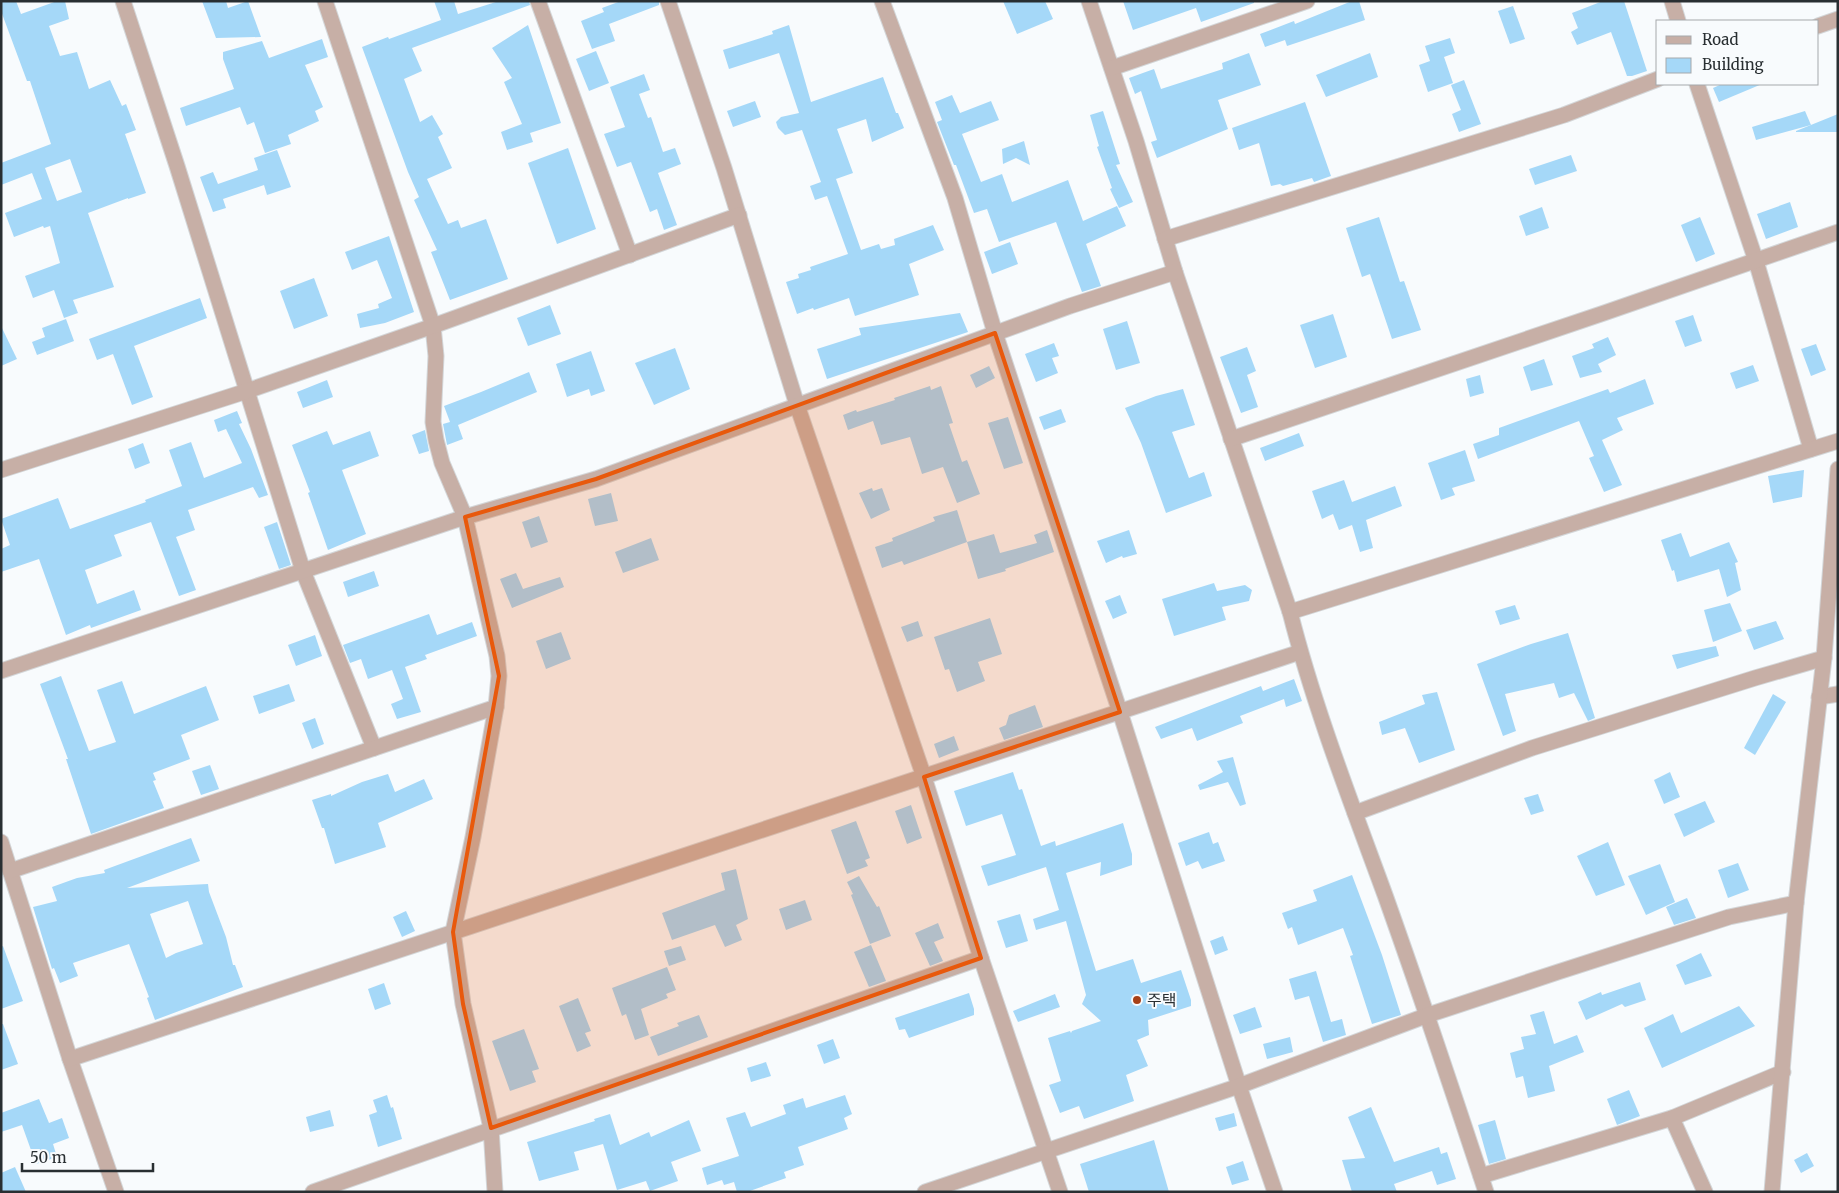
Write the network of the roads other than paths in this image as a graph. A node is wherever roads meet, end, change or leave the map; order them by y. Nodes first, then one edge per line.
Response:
1 (123, 1) edge
2 (325, 1) edge
3 (538, 1) edge
4 (668, 1) edge
5 (882, 1) edge
6 (1089, 1) edge
7 (1307, 1) edge
8 (1672, 1) edge
9 (1838, 19) edge
10 (1678, 20) edge
11 (1819, 26) edge
12 (1112, 68) junction
13 (1656, 81) edge
14 (1697, 85) edge
15 (739, 215) junction
16 (1838, 232) edge
17 (1165, 239) junction
18 (630, 255) junction
19 (1756, 261) junction
20 (1175, 272) junction
21 (433, 326) junction
22 (995, 333) junction
23 (246, 391) junction
24 (797, 405) junction
25 (1231, 439) junction
26 (1838, 441) edge
27 (1811, 449) junction
28 (1, 470) edge
29 (1838, 470) edge
30 (465, 517) junction
31 (303, 571) junction
32 (1290, 612) junction
33 (1300, 652) junction
34 (1824, 658) junction
35 (1, 671) edge
36 (1838, 694) edge
37 (1819, 697) junction
38 (496, 707) junction
39 (1120, 712) junction
40 (374, 748) junction
41 (924, 777) junction
42 (1355, 813) junction
43 (1, 842) edge
44 (10, 871) junction
45 (1796, 903) junction
46 (453, 932) junction
47 (981, 958) junction
48 (1428, 1015) junction
49 (70, 1058) junction
50 (1783, 1072) junction
51 (1239, 1086) junction
52 (1672, 1118) junction
53 (491, 1128) junction
54 (1045, 1150) junction
55 (1481, 1176) junction
56 (116, 1192) edge
57 (313, 1192) edge
58 (495, 1192) edge
59 (925, 1192) edge
60 (1060, 1192) edge
61 (1275, 1192) edge
62 (1486, 1192) edge
63 (1705, 1192) edge
64 (1772, 1192) edge

1 - 23 street
2 - 21 street
3 - 18 street
4 - 15 street
5 - 22 street
6 - 12 street
7 - 12 street
8 - 10 street
9 - 11 street
12 - 17 street
13 - 17 street
14 - 19 street
15 - 18 street
15 - 24 street
16 - 19 street
17 - 20 street
18 - 21 street
19 - 25 street
19 - 27 street
20 - 22 street
20 - 25 street
21 - 23 street
21 - 30 street
22 - 24 street
22 - 39 street
23 - 28 street
23 - 31 street
24 - 30 street
24 - 41 street
25 - 32 street
26 - 27 street
27 - 32 street
29 - 34 street
30 - 31 street
30 - 38 street
31 - 35 street
31 - 40 street
32 - 33 street
33 - 39 street
33 - 42 street
34 - 37 street
34 - 42 street
36 - 37 street
37 - 45 street
38 - 40 street
38 - 46 street
39 - 41 street
39 - 51 street
40 - 44 street
41 - 46 street
41 - 47 street
42 - 48 street
43 - 44 street
44 - 49 street
45 - 48 street
45 - 50 street
46 - 49 street
46 - 53 street
47 - 53 street
47 - 54 street
48 - 51 street
48 - 55 street
49 - 56 street
50 - 52 street
50 - 64 street
51 - 54 street
51 - 61 street
52 - 55 street
52 - 63 street
53 - 57 street
53 - 58 street
54 - 59 street
54 - 60 street
55 - 62 street

